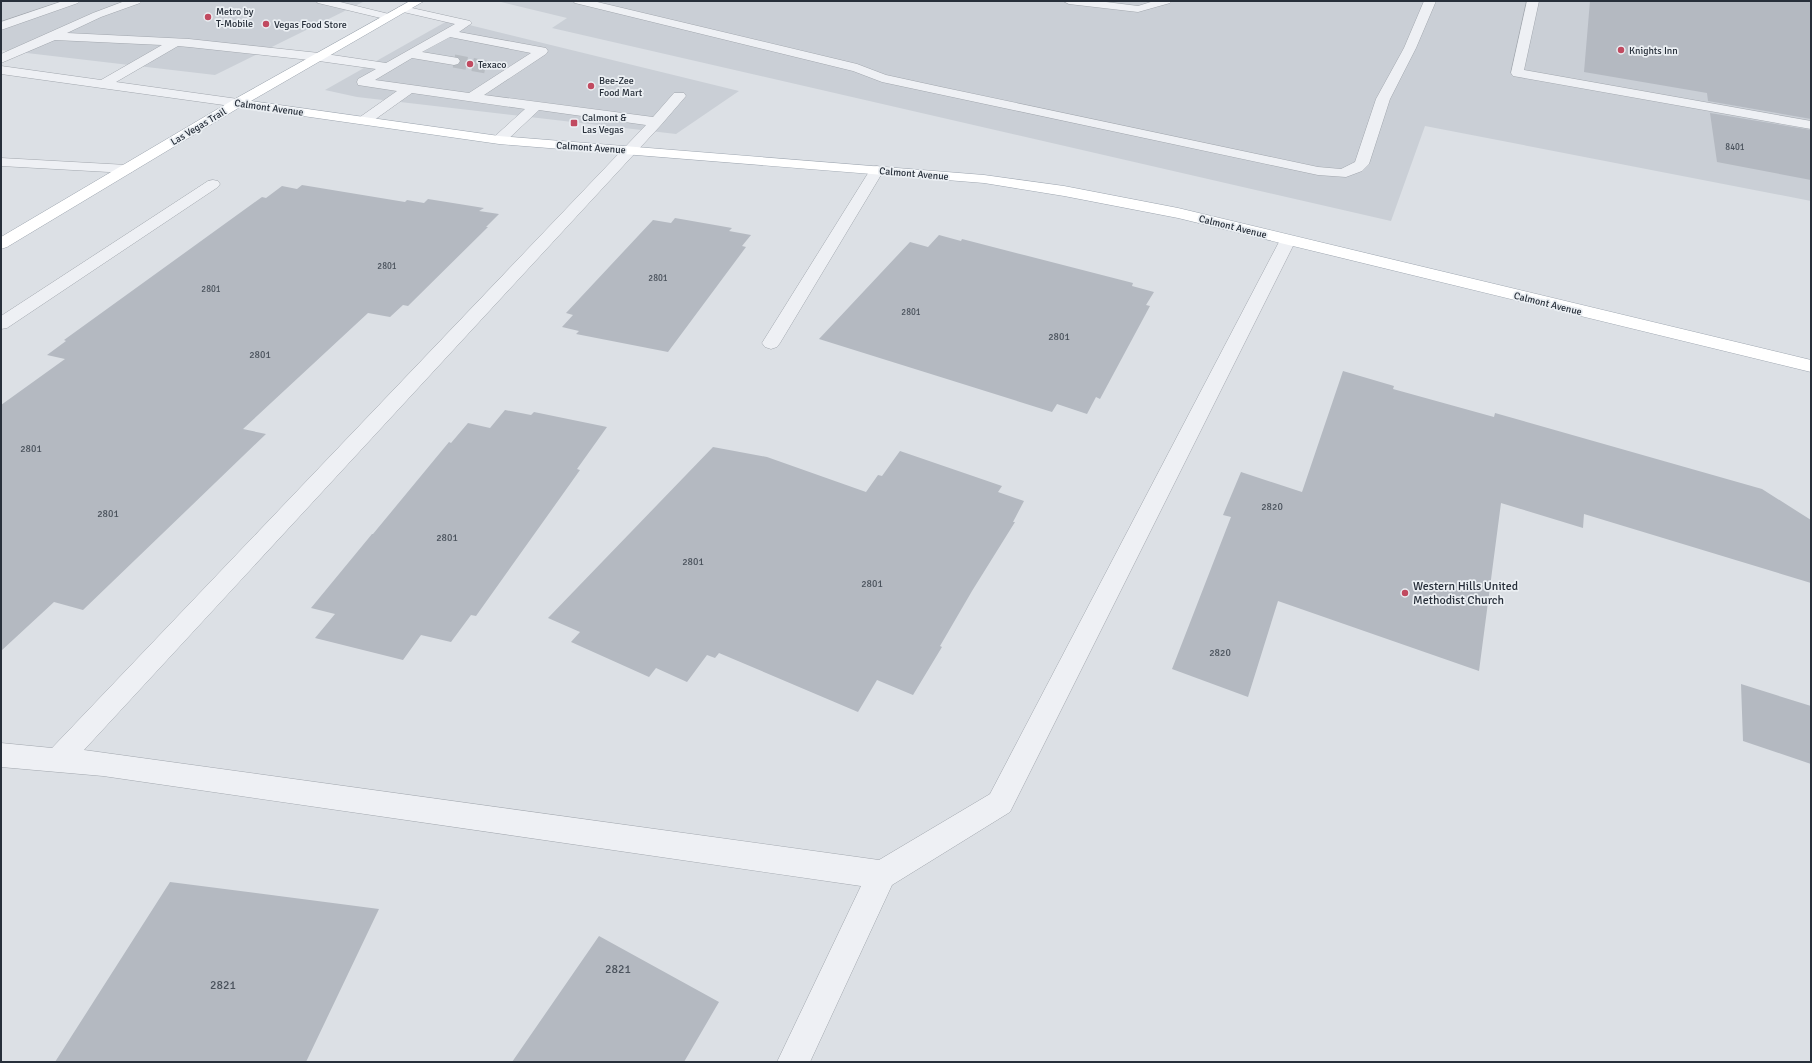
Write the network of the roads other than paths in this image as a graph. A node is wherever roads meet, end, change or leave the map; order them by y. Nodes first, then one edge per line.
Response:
1 (74, 1) edge
2 (136, 1) edge
3 (322, 1) edge
4 (418, 1) edge
5 (579, 1) edge
6 (1069, 1) edge
7 (1166, 1) edge
8 (1430, 1) edge
9 (1533, 1) edge
10 (404, 9) junction
11 (389, 18) junction
12 (1, 26) edge
13 (448, 33) junction
14 (53, 36) junction
15 (176, 42) junction
16 (410, 54) junction
17 (319, 57) junction
18 (1, 59) edge
19 (454, 61) tunnel mouth
20 (388, 67) junction
21 (492, 68) tunnel mouth
22 (1, 70) edge
23 (511, 71) junction
24 (103, 84) junction
25 (409, 89) junction
26 (679, 96) dead end
27 (470, 98) junction
28 (238, 102) junction
29 (536, 106) junction
30 (365, 120) junction
31 (656, 122) junction
32 (1811, 124) edge
33 (499, 140) junction
34 (631, 150) junction
35 (1, 162) edge
36 (127, 168) junction
37 (877, 170) junction
38 (212, 184) dead end
39 (1288, 240) junction
40 (1, 244) edge
41 (1, 324) edge
42 (771, 343) dead end
43 (1811, 366) edge
44 (1, 755) edge
45 (58, 760) junction
46 (882, 875) junction
47 (793, 1062) edge

1 - 12 street
2 - 14 street
3 - 11 street
4 - 10 main road, Las Vegas Trail
5 - 8 street
6 - 7 street
9 - 32 street
10 - 11 main road, Las Vegas Trail
10 - 13 street
11 - 17 main road, Las Vegas Trail
13 - 16 street
13 - 23 street
14 - 15 street
14 - 18 street
15 - 17 street
15 - 24 street
16 - 19 street
16 - 20 street
17 - 20 street
17 - 28 main road, Las Vegas Trail
20 - 25 street
21 - 23 street
22 - 24 street, Calmont Avenue
23 - 27 street
24 - 28 street, Calmont Avenue
25 - 27 street
25 - 30 street
26 - 31 street
27 - 29 street
28 - 30 main road, Calmont Avenue
28 - 36 main road, Las Vegas Trail
29 - 31 street
29 - 33 street
30 - 33 main road, Calmont Avenue
31 - 34 street
33 - 34 main road, Calmont Avenue
34 - 37 main road, Calmont Avenue
34 - 45 street
35 - 36 street
36 - 40 main road, Las Vegas Trail
37 - 39 main road, Calmont Avenue
37 - 42 street
38 - 41 street
39 - 43 main road, Calmont Avenue
39 - 46 street
44 - 45 street
45 - 46 street
46 - 47 street

